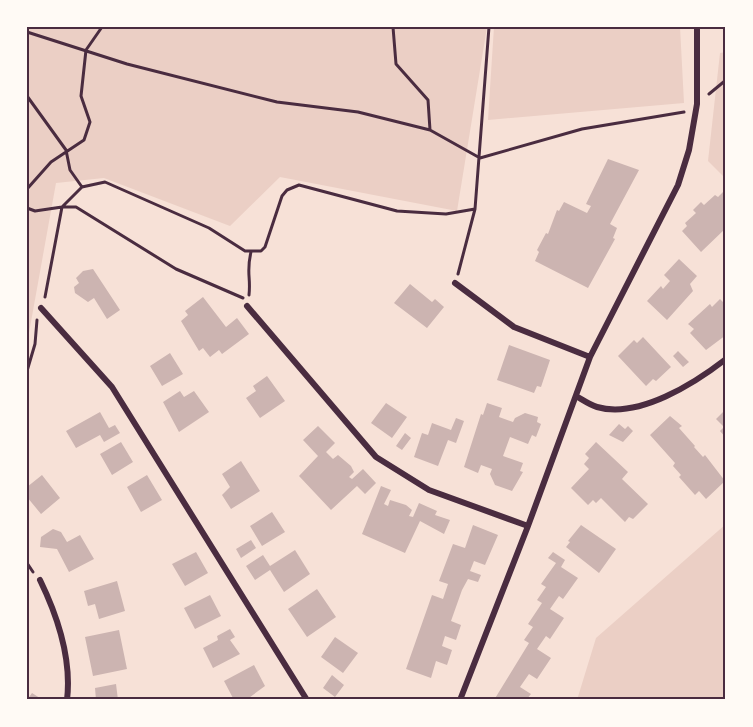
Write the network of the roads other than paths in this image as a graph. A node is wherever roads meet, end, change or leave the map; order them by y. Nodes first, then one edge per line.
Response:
1 (697, 27) edge
2 (455, 283) road end
3 (247, 306) road end
4 (41, 308) road end
5 (590, 357) junction
6 (726, 359) edge
7 (576, 396) junction
8 (528, 526) junction
9 (39, 580) dead end
10 (67, 700) edge
11 (307, 700) edge
12 (460, 700) edge

1 - 5 street
2 - 5 street
3 - 8 street
4 - 11 street
5 - 7 street
6 - 7 street
7 - 8 street
8 - 12 street
9 - 10 street

